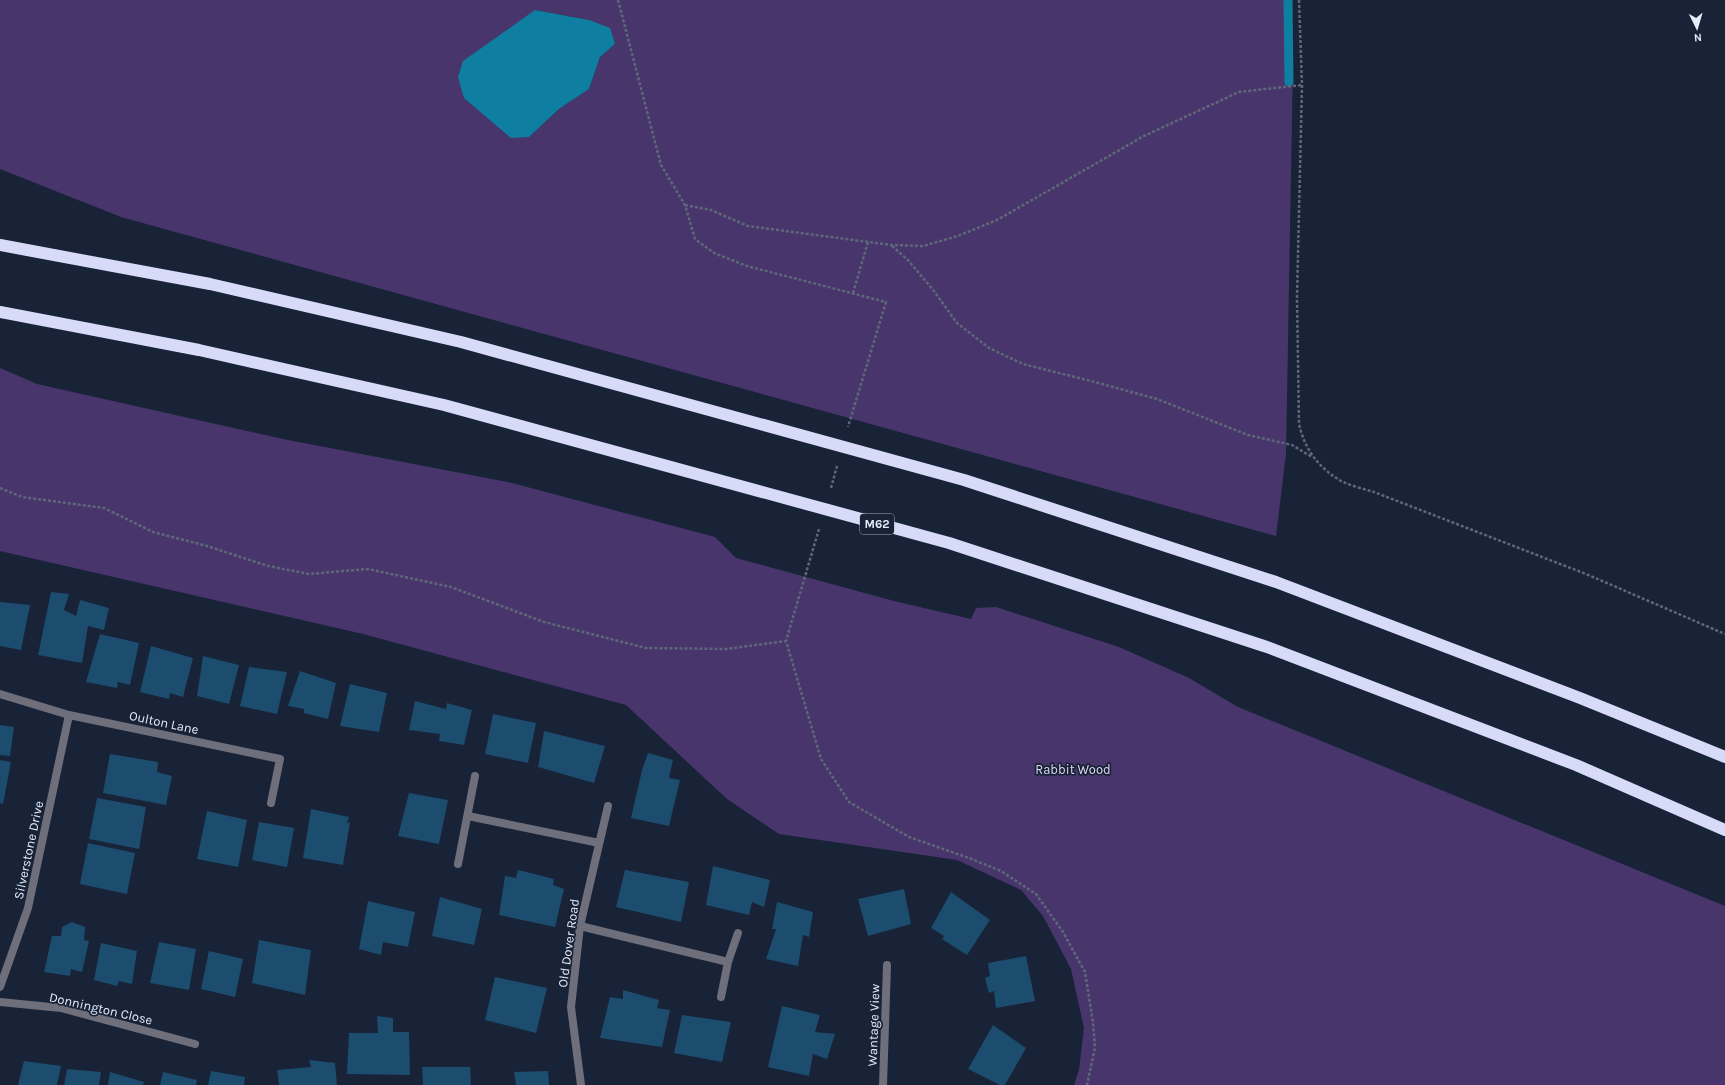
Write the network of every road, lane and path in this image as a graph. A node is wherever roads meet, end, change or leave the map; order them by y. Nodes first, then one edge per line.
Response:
1 (618, 0) edge
2 (1299, 0) edge
3 (1302, 85) junction
4 (685, 205) junction
5 (868, 242) junction
6 (0, 245) edge
7 (891, 245) junction
8 (853, 293) junction
9 (0, 312) edge
10 (847, 433) dead end
11 (1316, 460) junction
12 (838, 463) dead end
13 (0, 488) edge
14 (829, 493) dead end
15 (820, 524) dead end
16 (1725, 634) edge
17 (786, 641) junction
18 (0, 694) edge
19 (70, 715) junction
20 (1725, 757) edge
21 (476, 776) dead end
22 (271, 804) dead end
23 (608, 806) dead end
24 (468, 816) junction
25 (1725, 830) edge
26 (599, 843) junction
27 (458, 864) dead end
28 (580, 926) junction
29 (738, 933) dead end
30 (728, 962) junction
31 (887, 966) dead end
32 (0, 987) edge
33 (721, 998) dead end
34 (0, 1002) edge
35 (195, 1044) dead end
36 (581, 1085) edge
37 (883, 1085) edge
38 (1087, 1085) edge

1 - 4 path
2 - 3 path
3 - 7 path
3 - 11 path
4 - 5 path
4 - 8 path
5 - 7 path
5 - 8 path
6 - 20 highway
7 - 11 path
8 - 10 path
9 - 25 highway, M62
11 - 16 path
12 - 14 path
13 - 17 path
15 - 17 path
17 - 38 path
18 - 19 street, Oulton Lane
19 - 22 street, Oulton Lane
19 - 32 street, Silverstone Drive
21 - 24 street
23 - 26 street, Old Dover Road
24 - 26 street
24 - 27 street
26 - 28 street, Old Dover Road
28 - 30 street
28 - 36 street, Old Dover Road
29 - 30 street
30 - 33 street
31 - 37 street, Wantage View
34 - 35 street, Donnington Close

